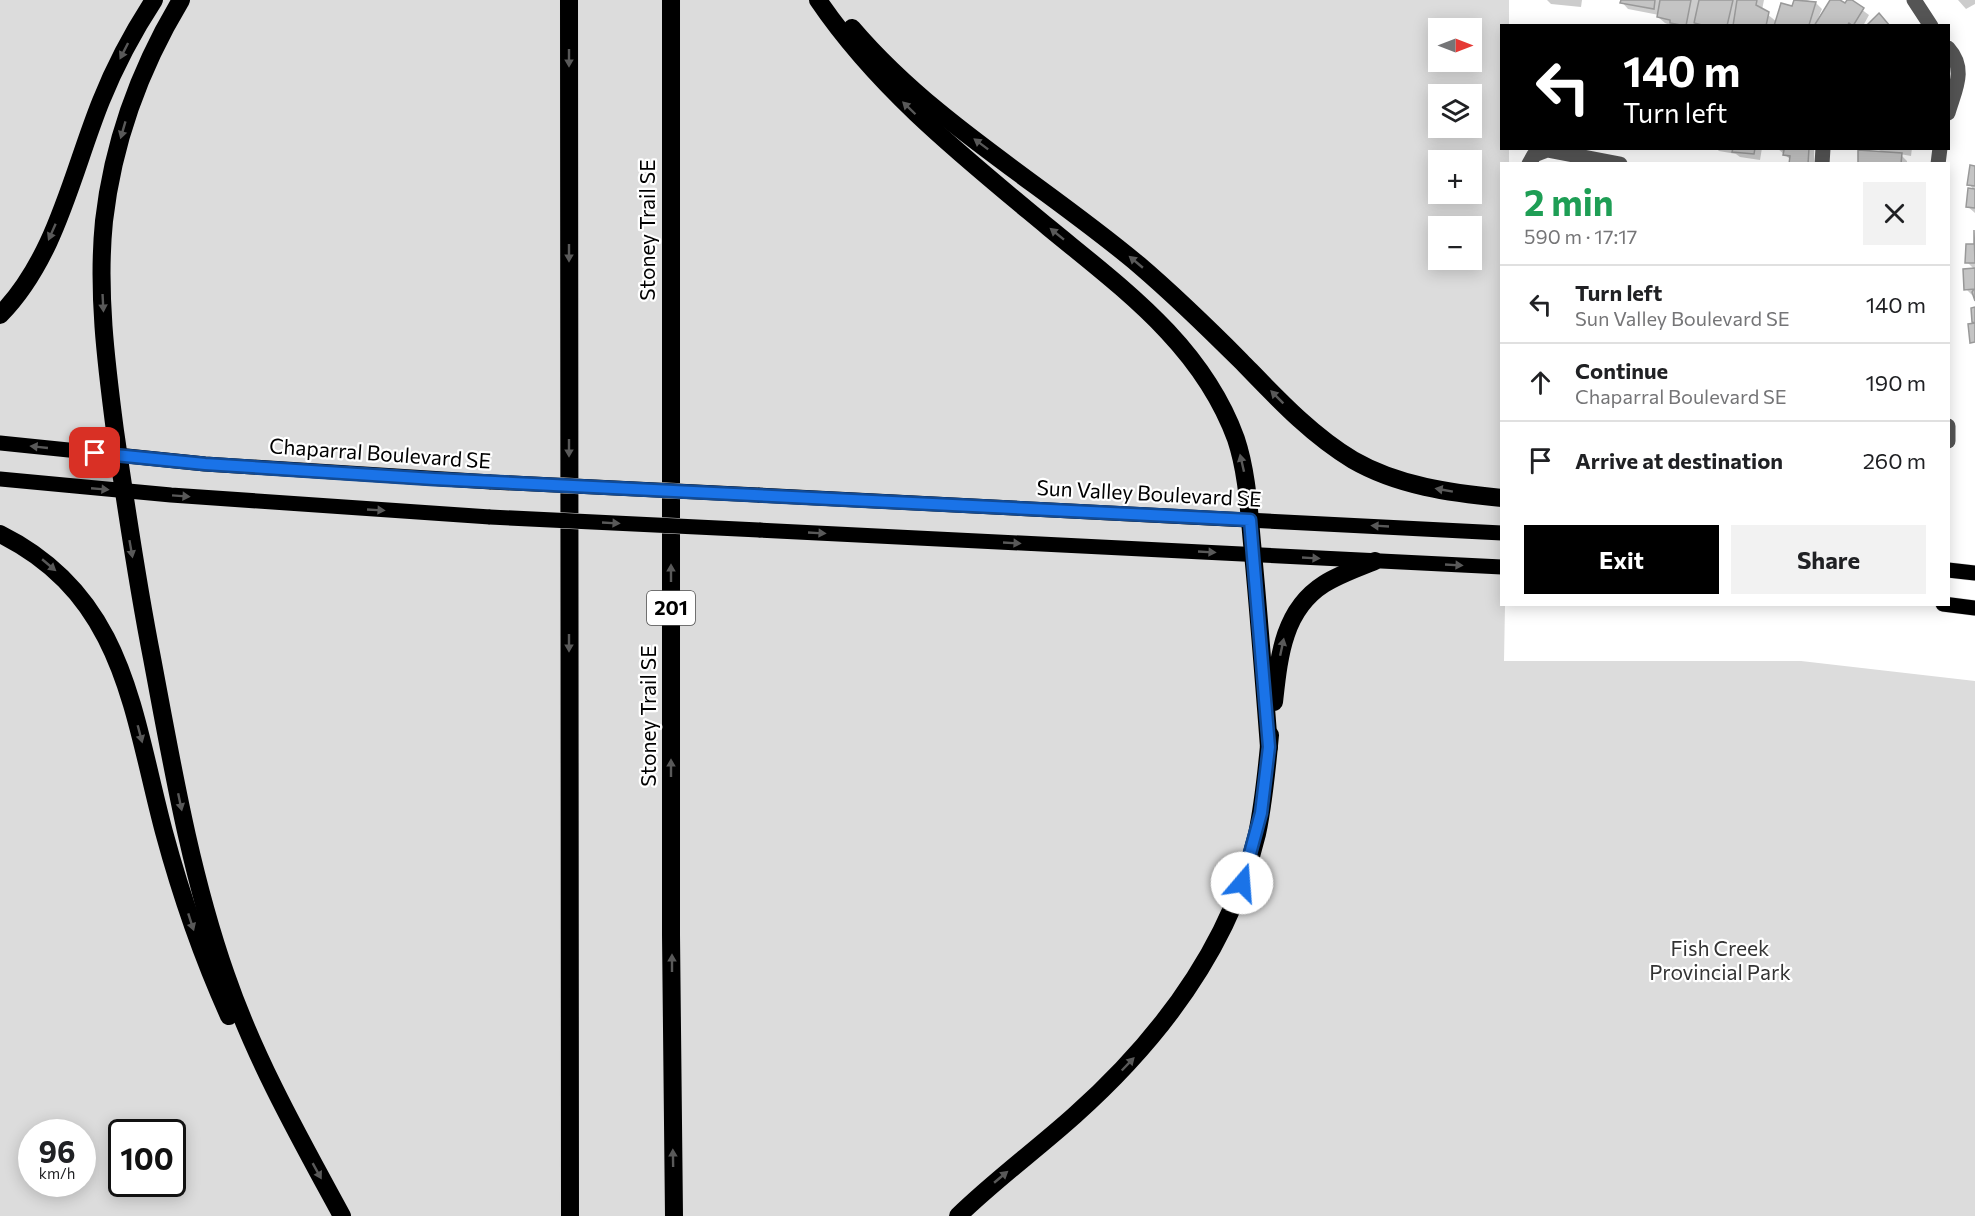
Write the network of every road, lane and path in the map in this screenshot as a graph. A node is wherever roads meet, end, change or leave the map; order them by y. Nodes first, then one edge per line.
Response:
1 (153, 0) edge
2 (181, 0) edge
3 (569, 0) edge
4 (671, 0) edge
5 (818, 0) edge
6 (829, 0) edge
7 (1914, 0) edge
8 (1930, 24) edge
9 (1950, 51) edge
10 (1950, 107) edge
11 (1546, 150) edge
12 (1546, 150) edge
13 (1531, 156) edge
14 (1609, 162) edge
15 (0, 315) edge
16 (0, 443) edge
17 (118, 456) junction
18 (0, 479) edge
19 (123, 491) junction
20 (758, 495) joint
21 (1500, 498) edge
22 (1250, 520) junction
23 (1500, 533) edge
24 (0, 534) edge
25 (1253, 555) junction
26 (1374, 561) junction
27 (1500, 567) edge
28 (1950, 570) edge
29 (1975, 573) edge
30 (1950, 605) edge
31 (1975, 608) edge
32 (1269, 747) junction
33 (292, 1125) junction
34 (342, 1216) edge
35 (570, 1216) edge
36 (674, 1216) edge
37 (958, 1216) edge

1 -> 15 highway
2 -> 17 highway
3 -> 35 highway
36 -> 4 highway, Stoney Trail SE / 201
22 -> 5 highway
21 -> 6 highway
7 - 8 street
9 - 10 street
11 - 13 street
12 - 14 street
17 -> 16 main road, Chaparral Boulevard SE
17 - 19 highway
17 - 20 main road, Chaparral Boulevard SE, bridge
18 -> 19 main road
19 -> 25 main road, bridge
19 -> 33 highway
20 - 22 main road, Sun Valley Boulevard SE
23 -> 22 main road, Sun Valley Boulevard SE
22 - 25 highway
24 -> 33 highway
25 -> 26 main road
25 - 32 highway
26 -> 27 main road
32 -> 26 highway
28 - 29 main road
30 - 31 main road
37 -> 32 highway
33 -> 34 highway

